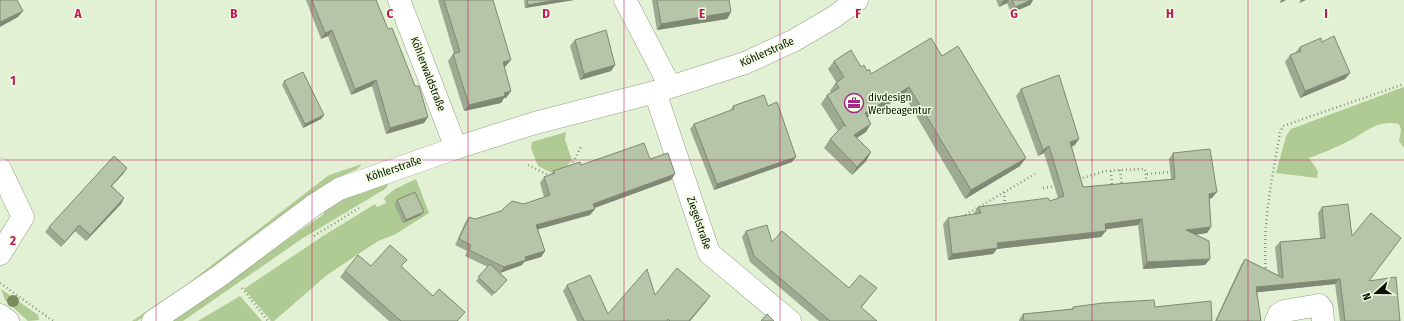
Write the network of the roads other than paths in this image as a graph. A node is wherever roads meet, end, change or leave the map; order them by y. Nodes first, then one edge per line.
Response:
1 (399, 0) edge
2 (625, 0) edge
3 (857, 0) edge
4 (662, 89) junction
5 (456, 148) junction
6 (0, 169) edge
7 (0, 254) edge
8 (0, 315) edge
9 (8, 321) edge
10 (153, 321) edge
11 (790, 321) edge
12 (1276, 321) edge
13 (1323, 321) edge

1 - 5 street, Köhlerwaldstraße
2 - 4 street
3 - 4 street, Köhlerstraße
4 - 5 street, Köhlerstraße
4 - 11 street, Ziegelstraße
5 - 10 street, Köhlerstraße
6 - 7 street
8 - 9 street
12 - 13 street

